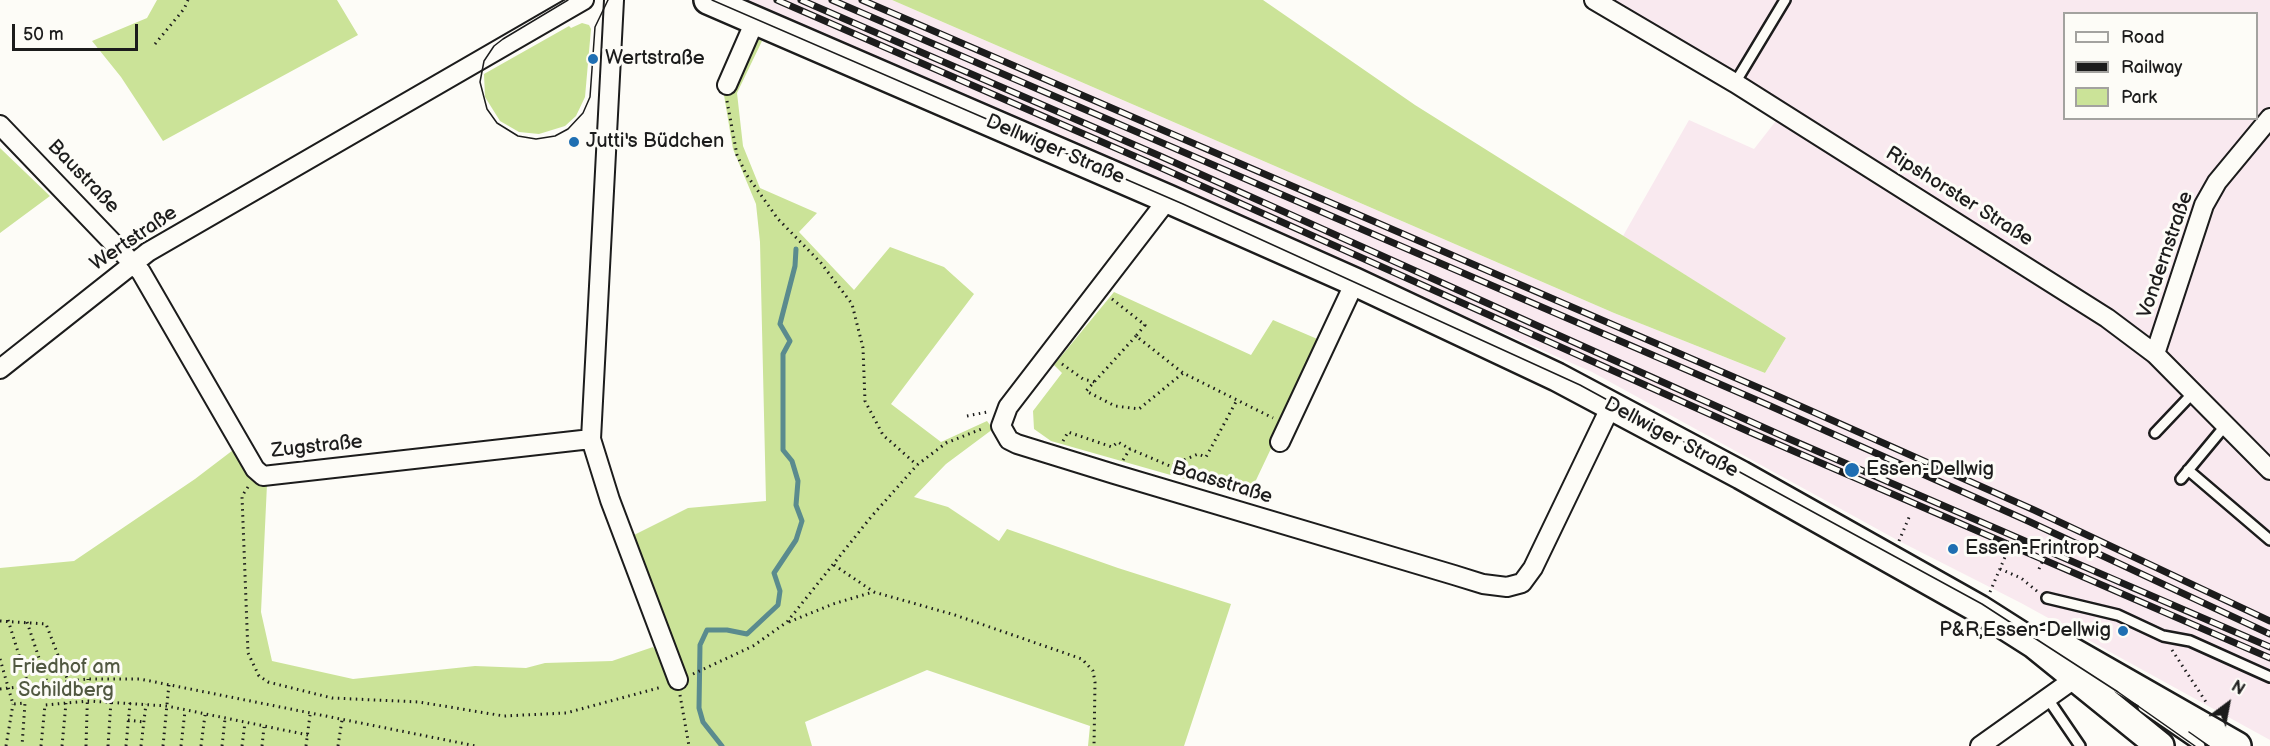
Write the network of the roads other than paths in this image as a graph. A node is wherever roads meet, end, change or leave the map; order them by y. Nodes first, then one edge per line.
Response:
1 (584, 0) edge
2 (614, 0) edge
3 (708, 0) edge
4 (1785, 0) edge
5 (1600, 1) edge
6 (755, 21) junction
7 (1735, 83) junction
8 (726, 84) road end
9 (2270, 118) edge
10 (0, 125) edge
11 (1168, 199) junction
12 (132, 262) junction
13 (1355, 282) junction
14 (2155, 354) junction
15 (0, 369) edge
16 (2192, 394) junction
17 (1611, 406) junction
18 (2225, 426) junction
19 (2155, 433) dead end
20 (591, 439) junction
21 (1280, 442) dead end
22 (2188, 470) junction
23 (2270, 470) edge
24 (2181, 479) dead end
25 (2270, 540) edge
26 (2047, 598) road end
27 (2086, 670) junction
28 (2270, 677) edge
29 (678, 680) road end
30 (2122, 693) dead end
31 (2048, 699) junction
32 (2131, 699) dead end
33 (2206, 739) edge
34 (1980, 746) edge
35 (2080, 746) edge
36 (2160, 746) edge
37 (2237, 746) edge

1 - 12 street, Wertstraße
2 - 20 street
3 - 6 main road, Dellwiger Straße
4 - 7 lane
5 - 7 street, Ripshorster Straße
6 - 8 street
6 - 11 main road, Dellwiger Straße
7 - 14 street, Ripshorster Straße
9 - 14 street, Vondernstraße
10 - 12 street, Baustraße
11 - 13 main road, Dellwiger Straße
11 - 17 street, Baasstraße
12 - 15 street, Wertstraße
12 - 20 street, Zugstraße
13 - 17 main road, Dellwiger Straße
13 - 21 street
14 - 16 street, Ripshorster Straße
16 - 18 street, Ripshorster Straße
16 - 19 lane
17 - 27 main road, Dellwiger Straße
18 - 22 lane
18 - 23 street, Ripshorster Straße
20 - 29 street
22 - 24 lane
22 - 25 lane
26 - 28 lane
27 - 30 lane
27 - 31 street
27 - 33 main road
27 - 36 main road
31 - 34 street
31 - 35 lane
32 - 33 lane
33 - 37 main road

